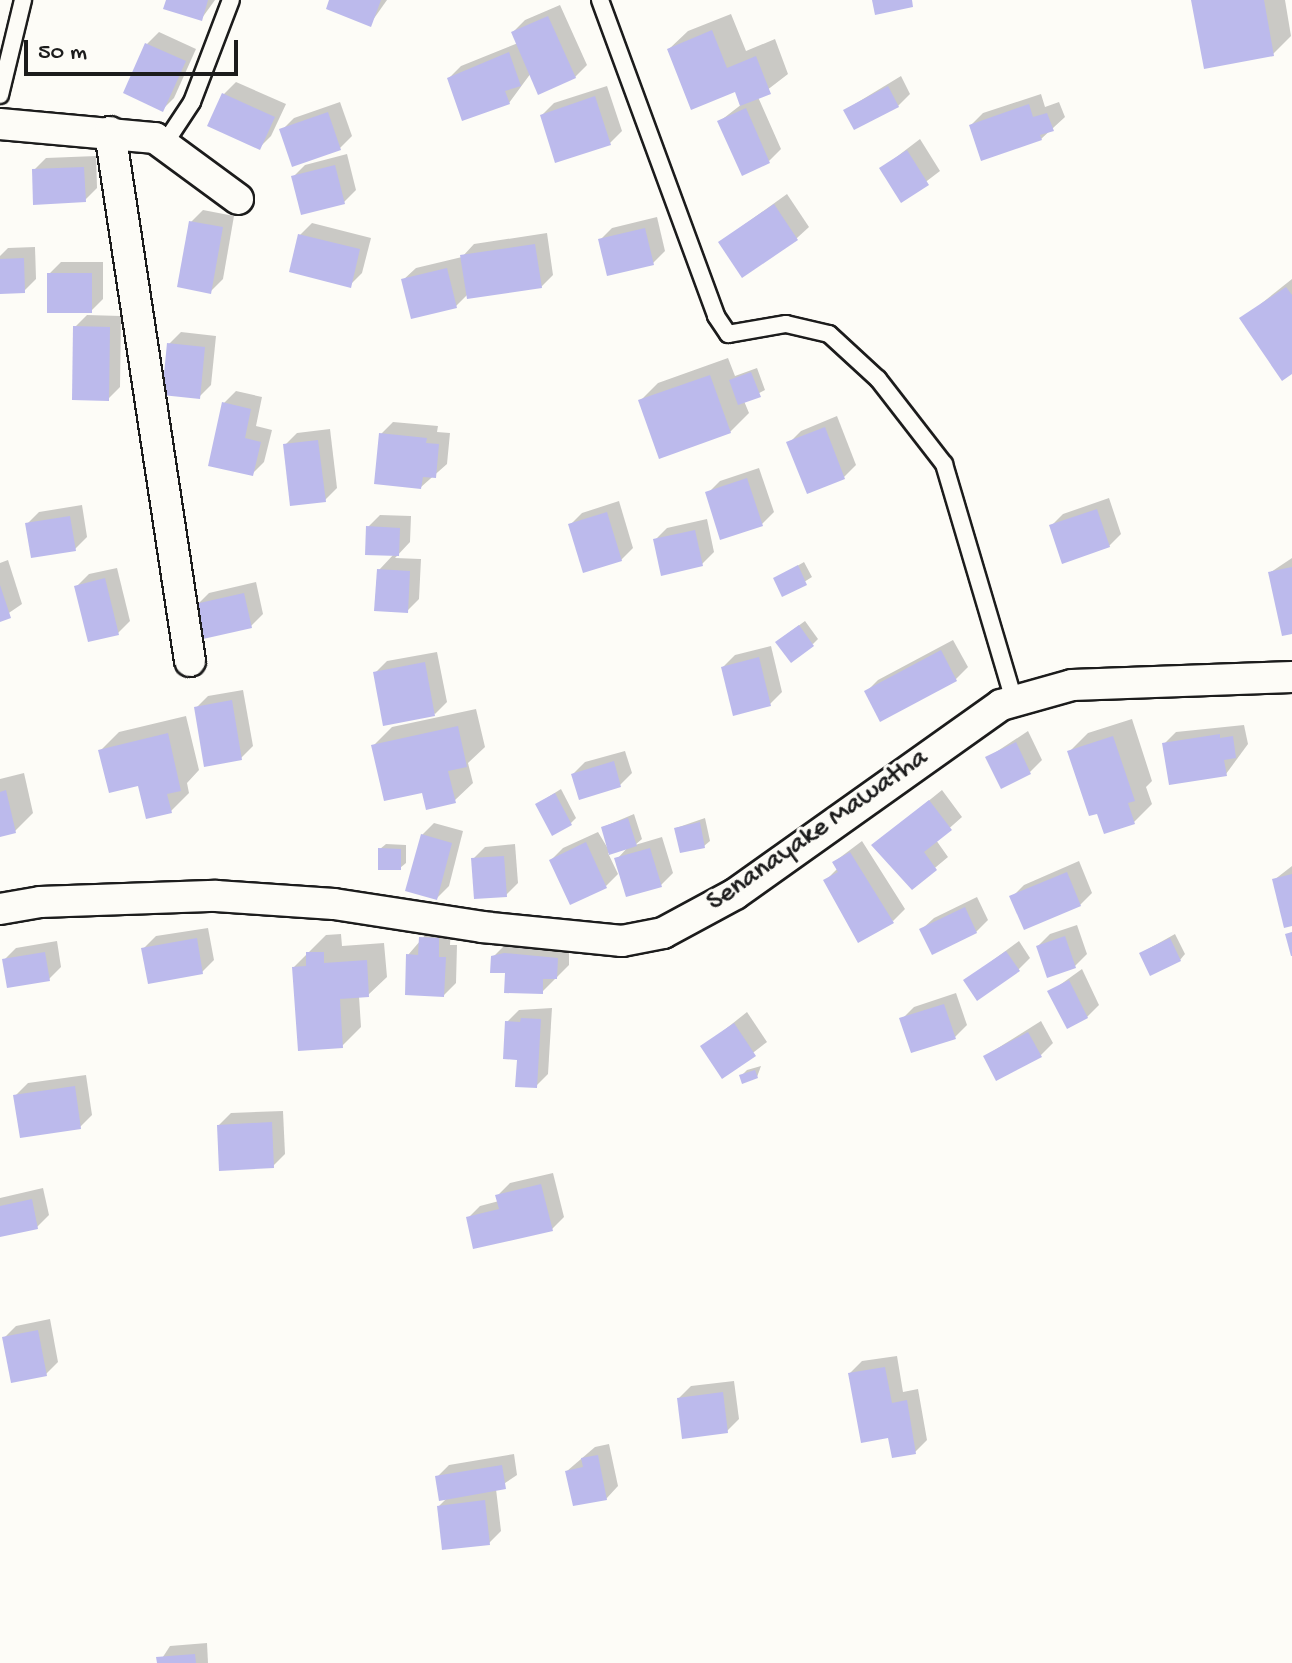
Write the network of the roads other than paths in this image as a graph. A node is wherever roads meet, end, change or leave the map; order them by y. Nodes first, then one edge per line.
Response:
1 (23, 0) edge
2 (231, 0) edge
3 (600, 0) edge
4 (0, 95) edge
5 (0, 124) edge
6 (110, 132) junction
7 (165, 143) junction
8 (238, 199) dead end
9 (190, 661) dead end
10 (1292, 677) edge
11 (1014, 701) junction
12 (0, 909) edge

1 - 4 lane
2 - 7 lane
3 - 11 lane
5 - 6 street
6 - 7 street
6 - 9 street
7 - 8 street
10 - 11 street, Senanayake Mawatha
11 - 12 street, Senanayake Mawatha

